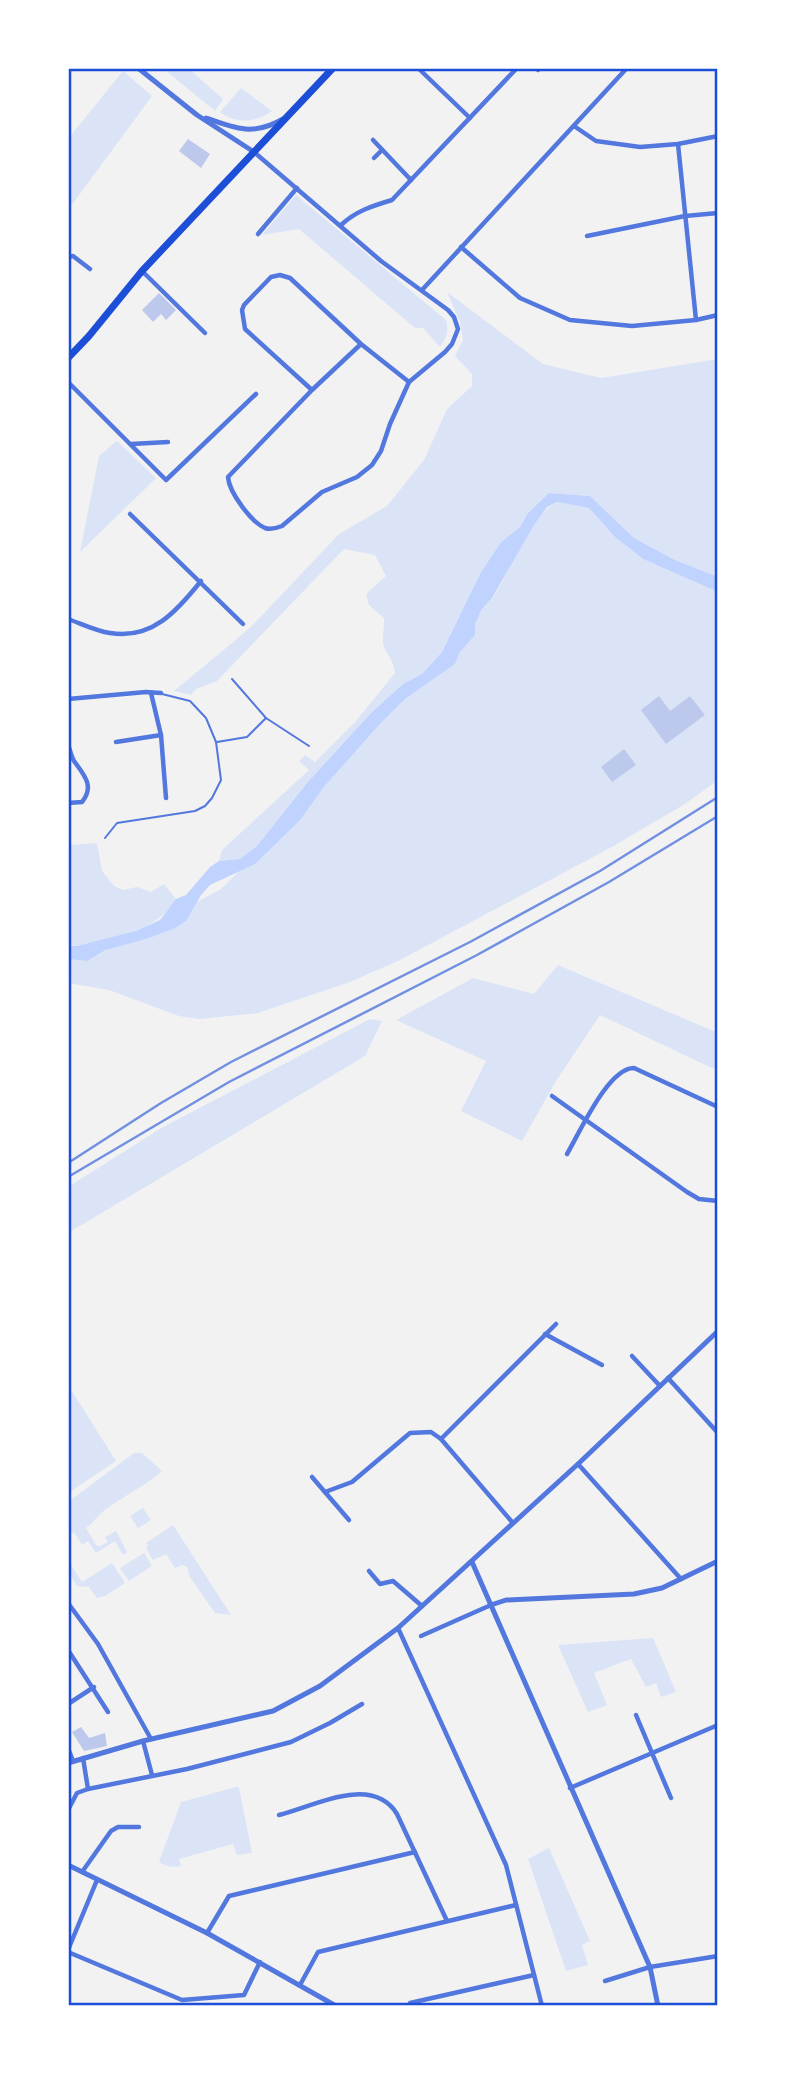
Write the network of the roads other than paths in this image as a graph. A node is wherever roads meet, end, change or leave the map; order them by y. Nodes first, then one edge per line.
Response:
1 (138, 68) edge
2 (333, 68) edge
3 (418, 68) edge
4 (517, 68) edge
5 (627, 68) edge
6 (197, 115) junction
7 (289, 115) junction
8 (470, 118) junction
9 (573, 126) junction
10 (718, 136) edge
11 (373, 140) dead end
12 (678, 144) junction
13 (382, 150) junction
14 (254, 152) junction
15 (374, 158) dead end
16 (411, 180) junction
17 (297, 188) junction
18 (718, 213) edge
19 (685, 216) junction
20 (341, 225) junction
21 (258, 234) dead end
22 (587, 236) dead end
23 (461, 247) junction
24 (68, 257) edge
25 (90, 269) dead end
26 (142, 271) junction
27 (422, 290) junction
28 (718, 315) edge
29 (696, 320) junction
30 (205, 333) dead end
31 (361, 344) junction
32 (68, 358) edge
33 (68, 382) edge
34 (409, 382) junction
35 (312, 390) junction
36 (256, 394) dead end
37 (168, 442) dead end
38 (130, 444) junction
39 (130, 514) dead end
40 (201, 581) junction
41 (68, 620) edge
42 (243, 624) dead end
43 (232, 679) dead end
44 (151, 693) junction
45 (161, 693) joint
46 (68, 699) edge
47 (266, 718) junction
48 (161, 735) junction
49 (116, 741) dead end
50 (216, 742) junction
51 (68, 744) edge
52 (309, 746) dead end
53 (166, 798) dead end
54 (68, 803) edge
55 (105, 838) dead end
56 (552, 1096) dead end
57 (718, 1107) edge
58 (586, 1120) junction
59 (568, 1154) dead end
60 (718, 1201) edge
61 (556, 1324) dead end
62 (718, 1331) edge
63 (545, 1334) junction
64 (632, 1356) dead end
65 (602, 1365) dead end
66 (668, 1378) junction
67 (660, 1386) junction
68 (718, 1433) edge
69 (441, 1438) junction
70 (578, 1464) junction
71 (312, 1477) dead end
72 (325, 1492) junction
73 (349, 1520) dead end
74 (512, 1522) junction
75 (718, 1561) edge
76 (471, 1562) junction
77 (369, 1571) dead end
78 (681, 1579) junction
79 (68, 1603) edge
80 (492, 1605) junction
81 (422, 1606) junction
82 (398, 1628) junction
83 (421, 1636) dead end
84 (68, 1650) edge
85 (93, 1687) junction
86 (68, 1704) edge
87 (362, 1704) dead end
88 (108, 1712) dead end
89 (636, 1715) dead end
90 (718, 1725) edge
91 (151, 1739) junction
92 (143, 1741) junction
93 (68, 1748) edge
94 (652, 1753) junction
95 (83, 1758) junction
96 (71, 1762) edge
97 (152, 1775) junction
98 (569, 1788) junction
99 (88, 1789) junction
100 (77, 1793) junction
101 (68, 1795) edge
102 (671, 1798) dead end
103 (68, 1810) edge
104 (279, 1815) dead end
105 (139, 1827) dead end
106 (415, 1852) junction
107 (68, 1865) edge
108 (82, 1872) junction
109 (97, 1880) junction
110 (516, 1905) junction
111 (447, 1921) junction
112 (207, 1933) junction
113 (68, 1951) edge
114 (718, 1956) edge
115 (260, 1962) junction
116 (650, 1967) junction
117 (534, 1975) junction
118 (605, 1982) dead end
119 (300, 1985) junction
120 (335, 2006) edge
121 (409, 2006) edge
122 (542, 2006) edge
123 (658, 2006) edge

1 - 6 street
2 - 7 main road
3 - 8 street
4 - 8 street
5 - 9 street
6 - 7 street
6 - 14 street
7 - 14 main road
8 - 16 street
9 - 12 street
9 - 23 street
10 - 12 street
11 - 13 street
12 - 19 street
13 - 15 street
13 - 16 street
14 - 17 street
14 - 26 main road
16 - 20 street
17 - 20 street
17 - 21 street
18 - 19 street
19 - 22 street
19 - 29 street
20 - 27 street
23 - 27 street
23 - 29 street
24 - 25 street
26 - 30 street
26 - 32 main road
27 - 34 street
28 - 29 street
31 - 34 street
31 - 35 street
31 - 35 street
33 - 38 street
34 - 35 street
36 - 38 street
37 - 38 street
39 - 40 street
40 - 41 street
40 - 42 street
43 - 47 lane
44 - 45 street
44 - 46 street
44 - 48 street
45 - 50 lane
47 - 50 lane
47 - 52 lane
48 - 49 street
48 - 53 street
50 - 55 lane
51 - 54 street
56 - 58 street
57 - 58 street
58 - 59 street
58 - 60 street
61 - 63 street
62 - 66 street
63 - 65 street
63 - 69 street
64 - 67 street
66 - 67 street
66 - 68 street
67 - 70 street
69 - 72 street
69 - 74 street
70 - 74 street
70 - 78 street
71 - 72 street
72 - 73 street
74 - 76 street
75 - 78 street
76 - 80 street
76 - 81 street
77 - 81 street
78 - 80 street
79 - 91 street
80 - 83 street
80 - 98 street
81 - 82 street
82 - 91 street
82 - 110 street
84 - 85 street
85 - 86 street
85 - 88 street
87 - 97 street
89 - 94 street
90 - 94 street
91 - 92 street
92 - 95 street
92 - 97 street
93 - 96 street
94 - 98 street
94 - 102 street
95 - 96 street
95 - 99 street
97 - 99 street
98 - 116 street
99 - 100 street
100 - 101 street
100 - 103 street
104 - 106 street
105 - 108 street
106 - 111 street
106 - 112 street
107 - 108 street
108 - 109 street
109 - 112 street
109 - 113 street
110 - 111 street
110 - 117 street
111 - 119 street
112 - 115 street
113 - 115 street
114 - 116 street
115 - 119 street
116 - 118 street
116 - 123 street
117 - 121 street
117 - 122 street
119 - 120 street

